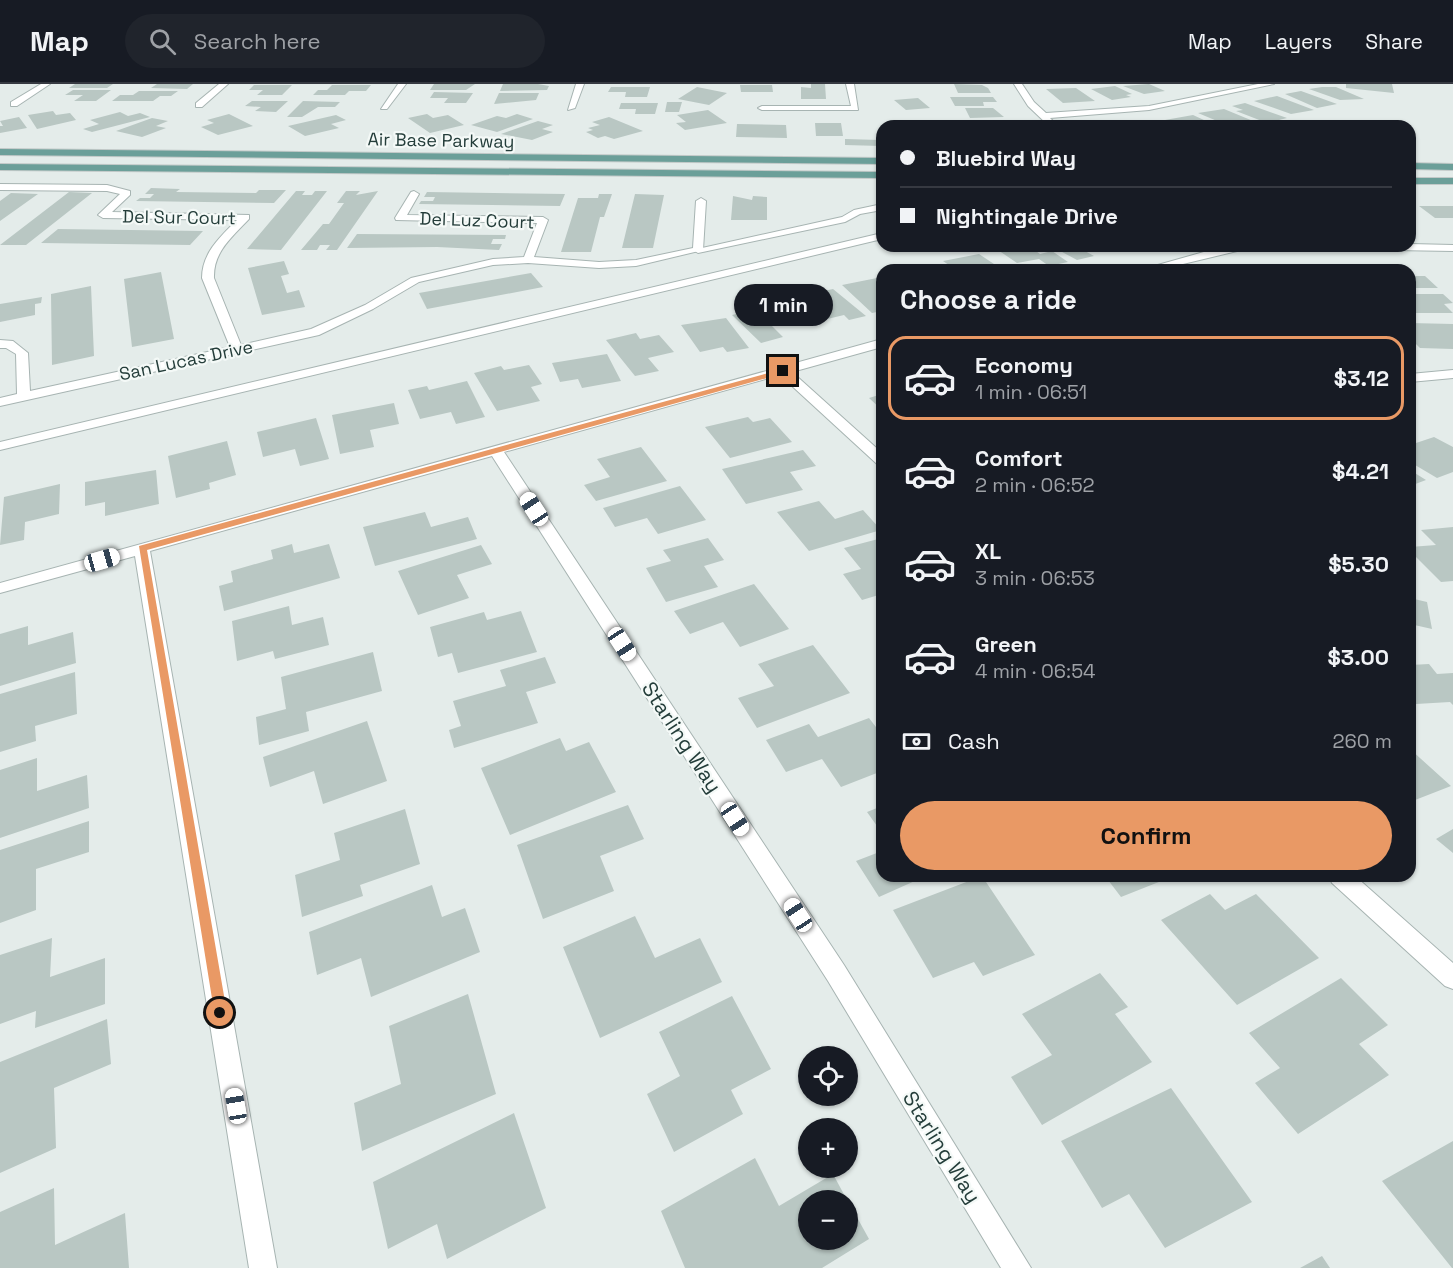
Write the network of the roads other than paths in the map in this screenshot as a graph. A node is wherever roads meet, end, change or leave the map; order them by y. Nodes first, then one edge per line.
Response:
1 (46, 84) edge
2 (224, 84) edge
3 (402, 84) edge
4 (580, 84) edge
5 (850, 84) edge
6 (1018, 84) edge
7 (1270, 84) edge
8 (14, 104) dead end
9 (199, 105) dead end
10 (384, 106) dead end
11 (571, 108) dead end
12 (762, 108) dead end
13 (1044, 116) junction
14 (1048, 120) edge
15 (0, 152) edge
16 (876, 161) edge
17 (1416, 166) edge
18 (0, 167) edge
19 (1453, 167) edge
20 (876, 176) edge
21 (1416, 181) edge
22 (1453, 182) edge
23 (0, 187) edge
24 (414, 194) dead end
25 (701, 201) dead end
26 (876, 208) edge
27 (876, 237) edge
28 (1416, 247) edge
29 (1439, 247) junction
30 (1453, 248) edge
31 (698, 250) junction
32 (1215, 252) edge
33 (528, 260) junction
34 (1453, 260) edge
35 (1168, 264) edge
36 (369, 307) joint
37 (0, 344) edge
38 (876, 346) edge
39 (237, 349) junction
40 (783, 371) junction
41 (1453, 374) edge
42 (1416, 377) edge
43 (24, 396) junction
44 (0, 402) edge
45 (0, 446) edge
46 (497, 452) junction
47 (876, 456) edge
48 (142, 548) junction
49 (0, 588) edge
50 (1347, 882) edge
51 (1453, 978) edge
52 (263, 1268) edge
53 (1017, 1268) edge

1 - 8 street
2 - 9 street
3 - 10 street
4 - 11 street
5 - 12 street
6 - 13 street
7 - 13 street
13 - 14 street
15 - 16 main road, Air Base Parkway
17 - 19 main road
18 - 20 main road, Air Base Parkway
21 - 22 main road
23 - 39 street, Del Sur Court
24 - 33 street, Del Luz Court
25 - 31 street
26 - 31 street, Del Luz Court
27 - 45 street
28 - 29 street
29 - 30 street
29 - 34 street
31 - 33 street, Del Luz Court
32 - 35 street
33 - 36 street, Del Luz Court
36 - 39 street, San Lucas Drive
37 - 43 street
38 - 40 street
39 - 43 street, San Lucas Drive
40 - 46 street
40 - 47 street
41 - 42 street
43 - 44 street, San Lucas Drive
46 - 48 street
46 - 53 street, Starling Way
48 - 49 street
48 - 52 street
50 - 51 street

